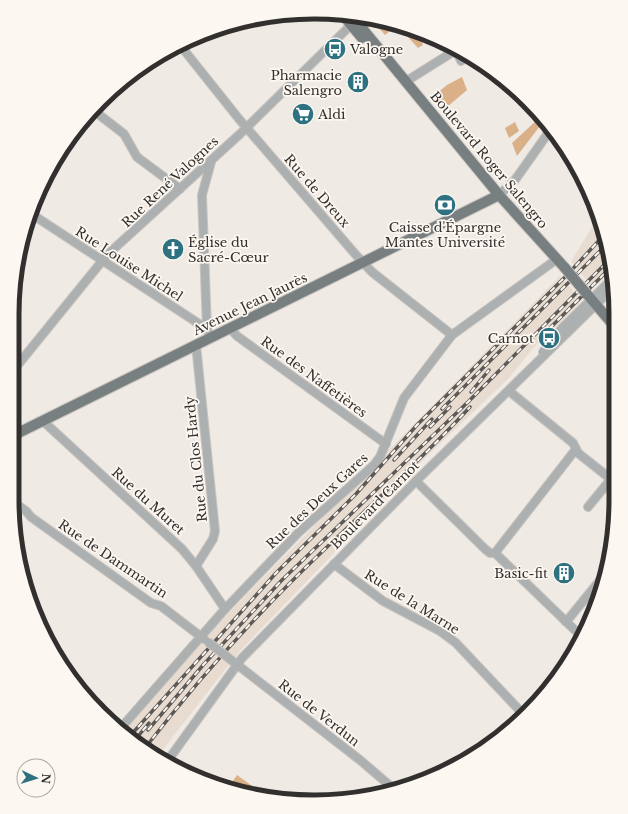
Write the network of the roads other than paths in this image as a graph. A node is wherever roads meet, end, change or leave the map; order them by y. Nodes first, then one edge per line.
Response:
1 (352, 22) edge
2 (354, 22) edge
3 (184, 49) edge
4 (450, 53) edge
5 (405, 82) junction
6 (97, 113) edge
7 (246, 128) junction
8 (548, 134) edge
9 (211, 161) junction
10 (190, 181) junction
11 (180, 189) junction
12 (202, 195) junction
13 (499, 195) junction
14 (36, 217) edge
15 (557, 259) junction
16 (102, 261) junction
17 (363, 262) junction
18 (607, 284) edge
19 (608, 291) edge
20 (591, 299) junction
21 (609, 320) edge
22 (230, 328) junction
23 (209, 334) junction
24 (452, 335) junction
25 (196, 345) junction
26 (19, 363) edge
27 (509, 392) junction
28 (43, 421) junction
29 (19, 433) edge
30 (386, 444) junction
31 (576, 449) junction
32 (609, 477) edge
33 (416, 481) junction
34 (609, 481) edge
35 (19, 506) edge
36 (588, 507) dead end
37 (495, 553) junction
38 (334, 564) junction
39 (196, 566) junction
40 (596, 585) edge
41 (225, 609) junction
42 (566, 622) junction
43 (577, 633) edge
44 (201, 636) junction
45 (208, 642) joint
46 (237, 664) junction
47 (521, 711) edge
48 (122, 724) edge
49 (170, 757) edge
50 (389, 785) edge

1 - 7 street, Rue René Valognes
2 - 5 main road, Boulevard Roger Salengro
3 - 7 street, Rue de Dreux
4 - 5 street
5 - 13 main road, Boulevard Roger Salengro
6 - 11 street
7 - 9 street, Rue René Valognes
7 - 17 street, Rue de Dreux
8 - 13 street
9 - 10 street, Rue René Valognes
9 - 12 street
10 - 11 street, Rue René Valognes
10 - 12 street
11 - 16 street, Rue René Valognes
12 - 23 street
13 - 15 main road, Boulevard Roger Salengro
13 - 17 main road, Avenue Jean Jaurès
14 - 16 street, Rue Louise Michel
15 - 20 main road, Boulevard Roger Salengro, bridge
15 - 24 street, Rue des Deux Gares
16 - 23 street, Rue Louise Michel
16 - 26 street, Rue René Valognes
17 - 22 main road, Avenue Jean Jaurès
17 - 24 street, Rue de Dreux
18 - 20 street, Boulevard Carnot
19 - 20 street, Boulevard Carnot
20 - 21 main road, Boulevard Roger Salengro
20 - 27 street, Boulevard Carnot
22 - 23 main road, Avenue Jean Jaurès
22 - 30 street, Rue des Naffetières
23 - 25 main road, Avenue Jean Jaurès
24 - 30 street, Rue des Deux Gares
25 - 28 main road, Avenue Jean Jaurès
25 - 39 street, Rue du Clos Hardy
27 - 31 street
27 - 33 street, Boulevard Carnot
28 - 29 main road, Avenue Jean Jaurès
28 - 39 street, Rue du Muret
30 - 41 street, Rue des Deux Gares
31 - 32 street
31 - 37 street
33 - 37 street
33 - 38 street, Boulevard Carnot
34 - 36 street
35 - 44 street, Rue de Dammartin
37 - 42 street
38 - 46 street, Boulevard Carnot
38 - 47 street, Rue de la Marne
39 - 41 street, Rue du Muret
40 - 42 street
41 - 44 street, Rue des Deux Gares
42 - 43 street
44 - 45 street, Rue de Dammartin
44 - 48 street, Rue des Deux Gares
45 - 46 street, Rue de Verdun, bridge
46 - 49 street, Boulevard Carnot
46 - 50 street, Rue de Verdun

